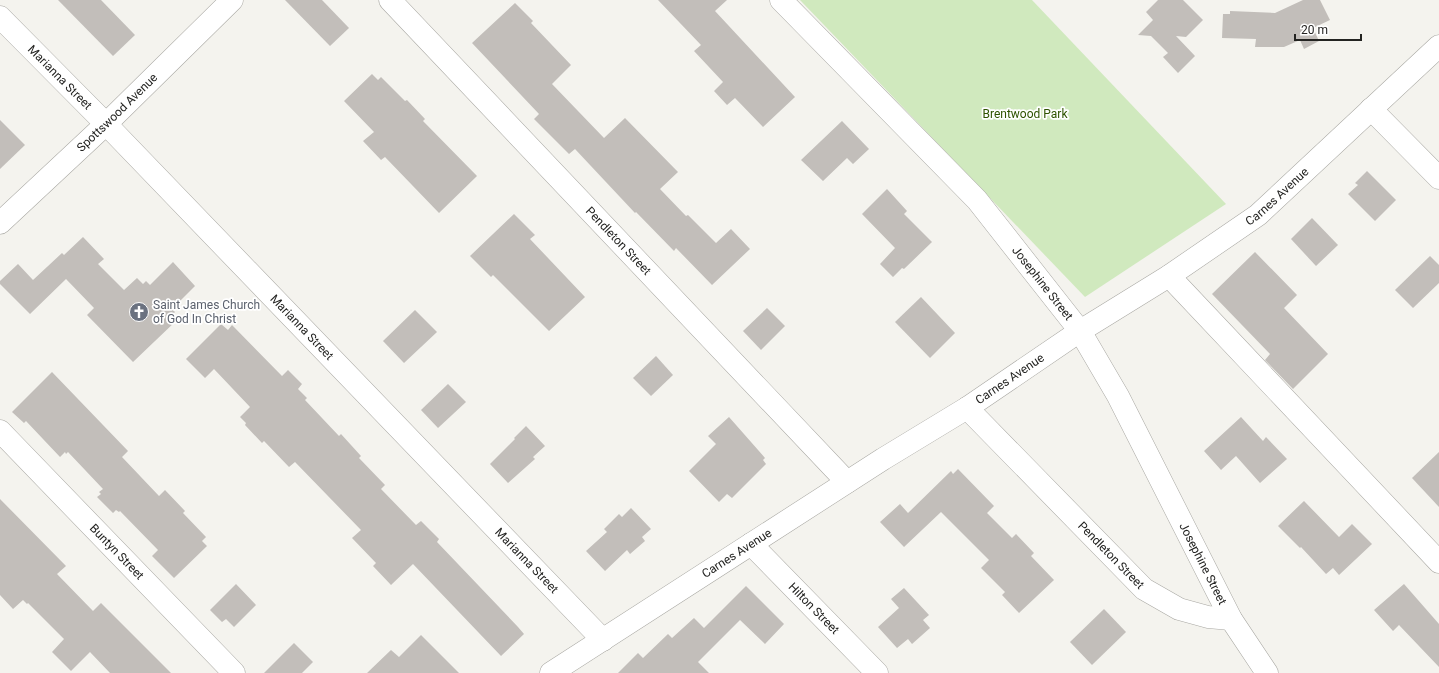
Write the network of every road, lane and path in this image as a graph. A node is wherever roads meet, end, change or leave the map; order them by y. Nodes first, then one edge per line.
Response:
1 (232, 0) edge
2 (390, 0) edge
3 (781, 0) edge
4 (0, 16) edge
5 (1439, 46) edge
6 (1371, 109) junction
7 (106, 124) junction
8 (1439, 178) edge
9 (0, 223) edge
10 (1169, 276) junction
11 (1080, 331) junction
12 (967, 408) junction
13 (0, 431) edge
14 (847, 482) junction
15 (751, 544) junction
16 (1439, 562) edge
17 (1232, 619) junction
18 (603, 640) junction
19 (234, 673) edge
20 (551, 673) edge
21 (877, 673) edge
22 (1266, 673) edge

1 - 7 street, Spottswood Avenue
2 - 14 street, Pendleton Street
3 - 11 street, Josephine Street
4 - 7 street, Marianna Street
5 - 6 street, Carnes Avenue
6 - 8 street
6 - 10 street, Carnes Avenue
7 - 9 street, Spottswood Avenue
7 - 18 street, Marianna Street
10 - 11 street, Carnes Avenue
10 - 16 street
11 - 12 street, Carnes Avenue
11 - 17 street, Josephine Street
12 - 14 street, Carnes Avenue
12 - 17 street, Pendleton Street
13 - 19 street, Buntyn Street
14 - 15 street, Carnes Avenue
15 - 18 street, Carnes Avenue
15 - 21 street, Hilton Street
17 - 22 street
18 - 20 street, Carnes Avenue

